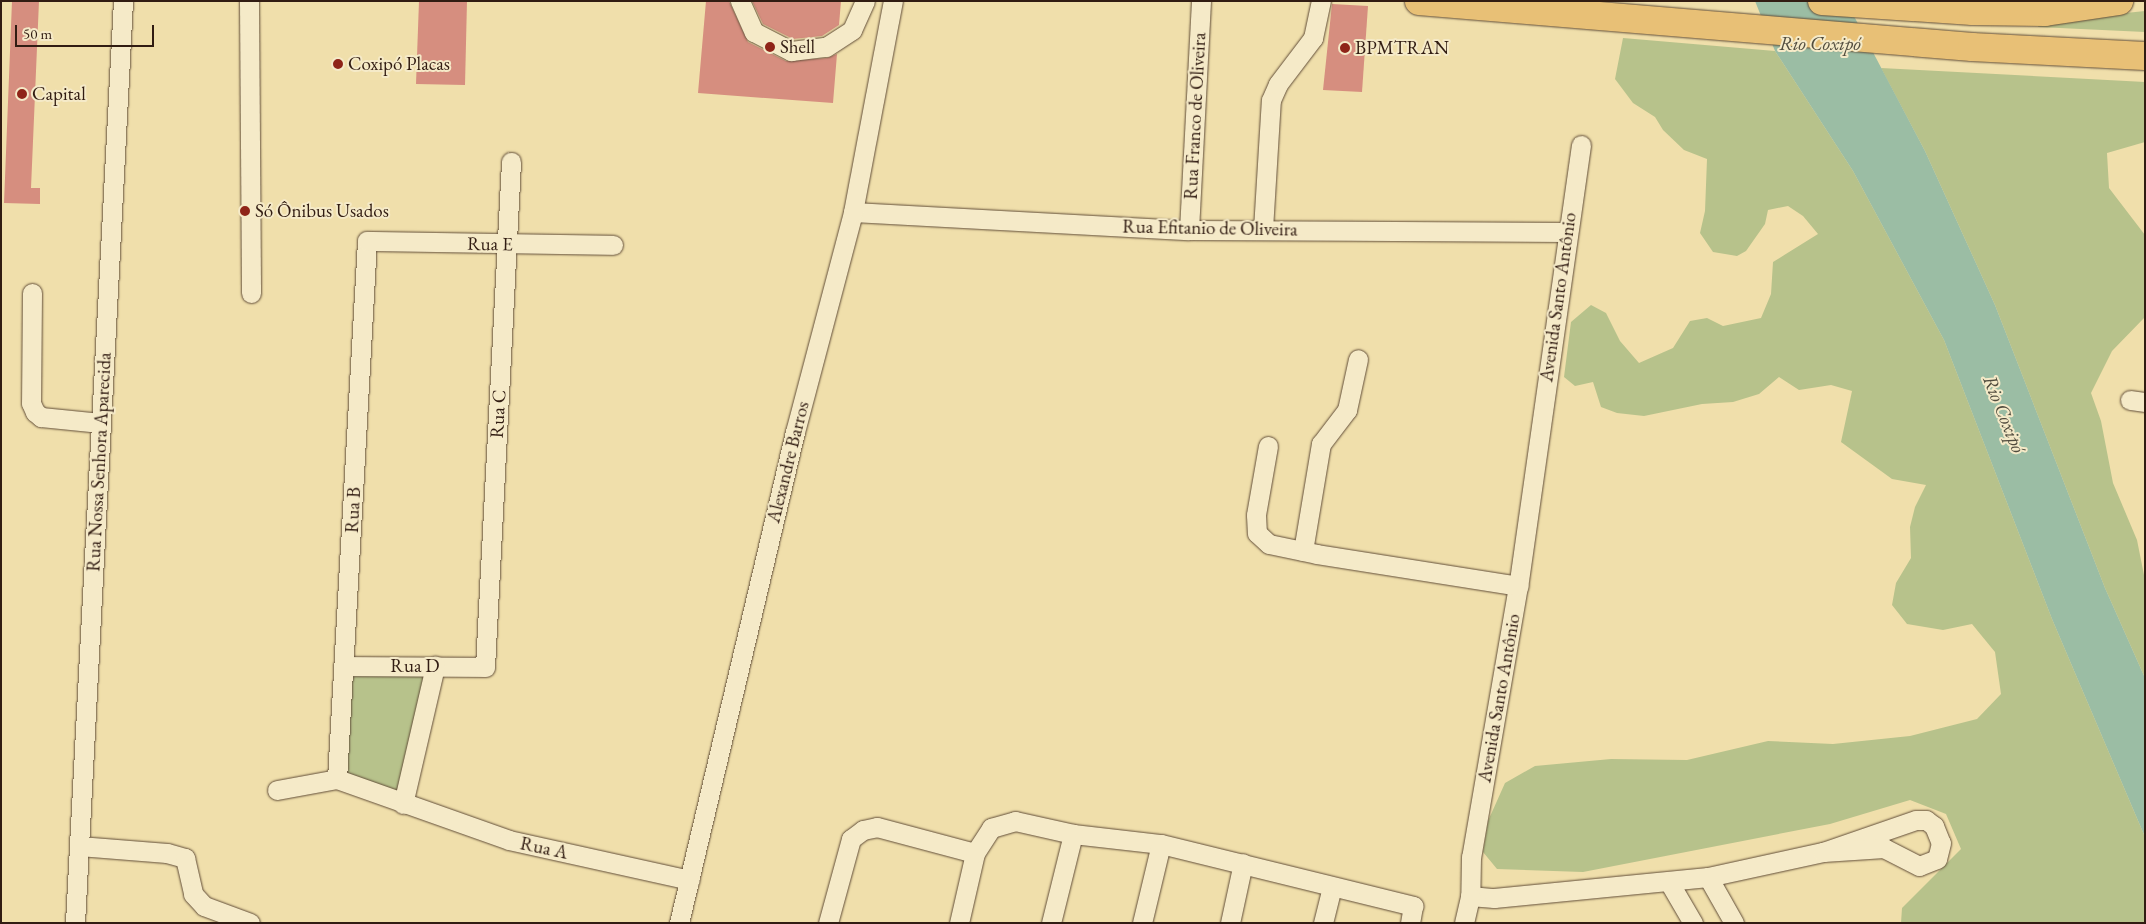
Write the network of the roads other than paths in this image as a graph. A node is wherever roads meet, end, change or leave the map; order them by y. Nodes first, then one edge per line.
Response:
1 (123, 1) edge
2 (249, 1) edge
3 (740, 1) edge
4 (865, 1) edge
5 (893, 1) edge
6 (1201, 1) edge
7 (1321, 1) edge
8 (1419, 1) edge
9 (1822, 1) edge
10 (2119, 1) edge
11 (2145, 56) edge
12 (1581, 145) dead end
13 (511, 162) dead end
14 (853, 212) junction
15 (1188, 230) junction
16 (1263, 230) junction
17 (1567, 232) junction
18 (367, 241) joint
19 (507, 244) junction
20 (613, 245) dead end
21 (32, 293) dead end
22 (251, 293) dead end
23 (1358, 359) dead end
24 (101, 423) junction
25 (1268, 446) dead end
26 (1302, 551) junction
27 (1518, 586) junction
28 (346, 666) junction
29 (435, 666) junction
30 (484, 667) joint
31 (337, 780) junction
32 (276, 790) dead end
33 (403, 804) junction
34 (1073, 834) junction
35 (1160, 844) junction
36 (79, 846) junction
37 (1823, 852) junction
38 (975, 853) junction
39 (1243, 863) junction
40 (1708, 877) junction
41 (690, 880) junction
42 (1669, 882) junction
43 (1332, 888) junction
44 (1470, 896) junction
45 (75, 923) edge
46 (250, 923) edge
47 (679, 923) edge
48 (828, 923) edge
49 (959, 923) edge
50 (1051, 923) edge
51 (1142, 923) edge
52 (1230, 923) edge
53 (1323, 923) edge
54 (1410, 923) edge
55 (1464, 923) edge
56 (1693, 923) edge
57 (1734, 923) edge

1 - 24 street, Rua Nossa Senhora Aparecida
2 - 22 street
3 - 4 street
5 - 14 street, Alexandre Barros
6 - 15 street, Rua Franco de Oliveira
7 - 16 street
8 - 11 highway
9 - 10 highway
12 - 17 street, Avenida Santo Antônio
13 - 19 street, Rua C
14 - 15 street, Rua Efitanio de Oliveira
14 - 41 street, Alexandre Barros
15 - 16 street, Rua Efitanio de Oliveira
16 - 17 street, Rua Efitanio de Oliveira
17 - 27 street, Avenida Santo Antônio
18 - 19 street, Rua E
18 - 28 street, Rua B
19 - 20 street, Rua E
19 - 30 street, Rua C
21 - 24 street
23 - 26 street
24 - 36 street, Rua Nossa Senhora Aparecida
25 - 26 street
26 - 27 street
27 - 44 street, Avenida Santo Antônio
28 - 29 street, Rua D
28 - 31 street, Rua B
29 - 30 street, Rua D
29 - 33 street
31 - 32 street, Rua A
31 - 33 street, Rua A
33 - 41 street, Rua A
34 - 35 street
34 - 38 street
34 - 50 street
35 - 39 street
35 - 51 street
36 - 45 street, Rua Nossa Senhora Aparecida
36 - 46 street
37 - 37 street
37 - 40 street
38 - 48 street
38 - 49 street
39 - 43 street
39 - 52 street
40 - 42 street
40 - 57 street
41 - 47 street, Alexandre Barros
42 - 44 street
42 - 56 street
43 - 53 street
43 - 54 street
44 - 55 street, Avenida Santo Antônio

